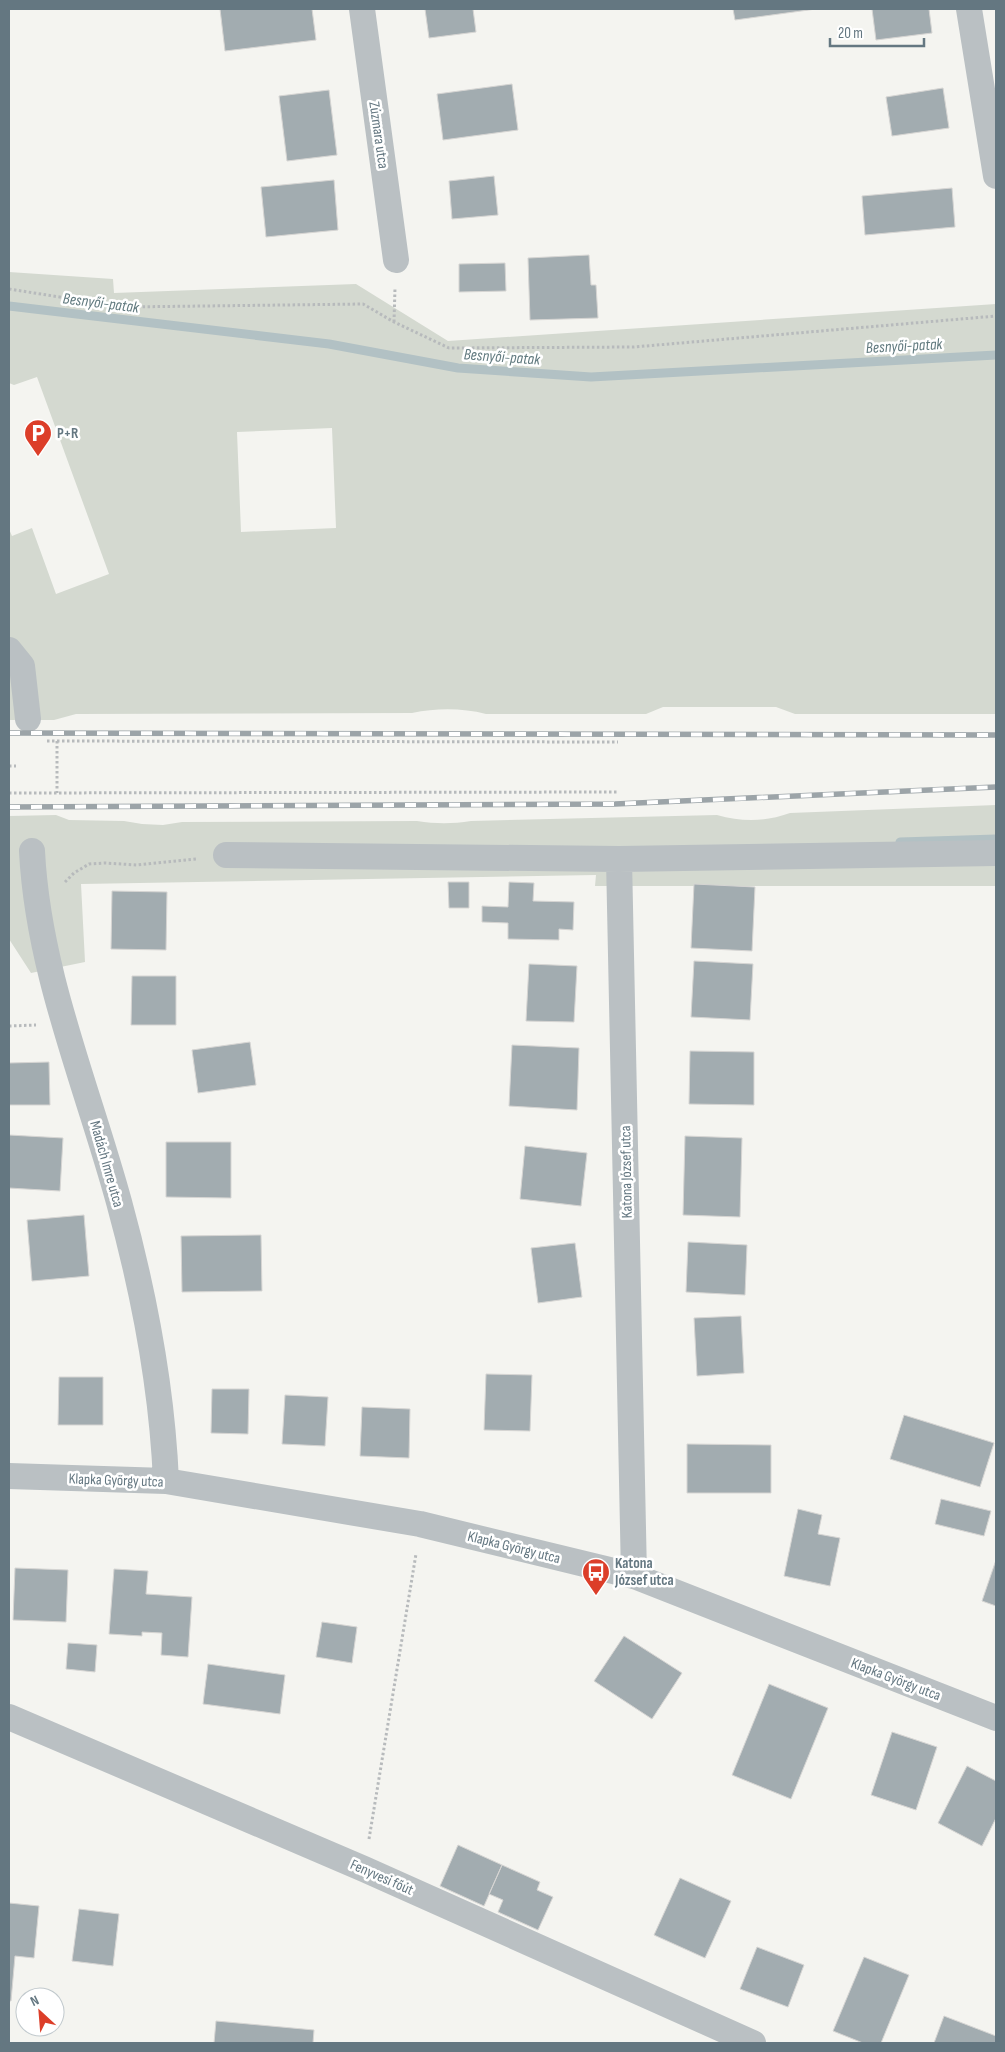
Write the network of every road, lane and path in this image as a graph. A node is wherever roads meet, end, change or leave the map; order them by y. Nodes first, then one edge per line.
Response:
1 (362, 9) edge
2 (968, 9) edge
3 (996, 176) edge
4 (396, 260) dead end
5 (9, 289) edge
6 (996, 316) edge
7 (9, 650) edge
8 (33, 730) joint
9 (57, 741) junction
10 (618, 742) dead end
11 (9, 766) edge
12 (16, 766) dead end
13 (619, 792) dead end
14 (57, 793) junction
15 (9, 794) edge
16 (32, 851) dead end
17 (996, 853) edge
18 (226, 856) joint
19 (620, 859) junction
20 (37, 911) junction
21 (9, 1476) edge
22 (166, 1481) junction
23 (420, 1524) junction
24 (634, 1576) junction
25 (9, 1717) edge
26 (996, 1718) edge
27 (364, 1869) junction
28 (753, 2043) edge

1 - 4 street, Zúzmara utca
2 - 3 street
5 - 6 path
7 - 8 street
8 - 9 path
9 - 10 path
9 - 14 path
11 - 12 path
13 - 14 path
14 - 15 path
16 - 20 street, Madách Imre utca
17 - 19 street
18 - 19 street
18 - 20 path
19 - 24 street, Katona József utca
20 - 22 street, Madách Imre utca
21 - 22 street, Klapka György utca
22 - 23 street, Klapka György utca
23 - 24 street, Klapka György utca
23 - 27 path
24 - 26 street, Klapka György utca
25 - 27 street, Fenyvesi főút
27 - 28 street, Fenyvesi főút

